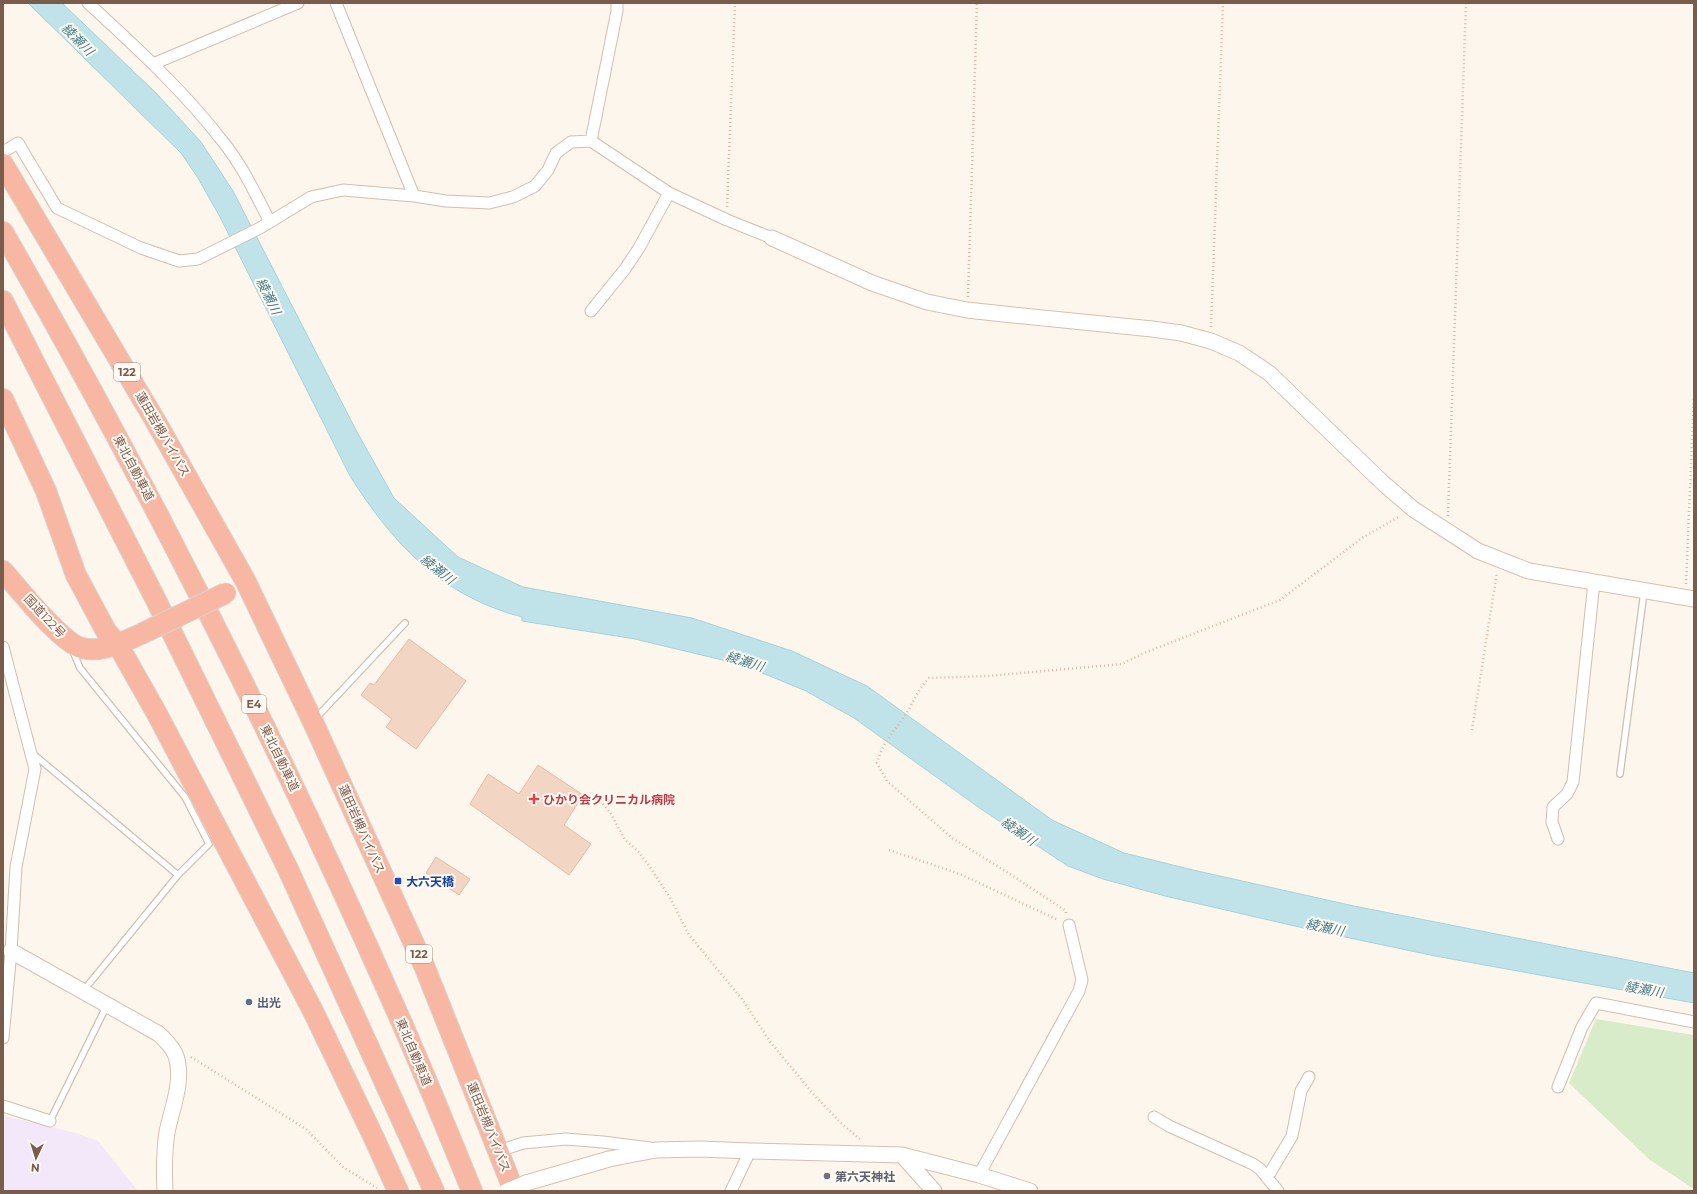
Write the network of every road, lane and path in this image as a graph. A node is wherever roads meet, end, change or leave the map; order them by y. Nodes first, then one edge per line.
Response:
1 (88, 3) edge
2 (298, 3) edge
3 (336, 3) edge
4 (617, 3) edge
5 (735, 3) edge
6 (976, 3) edge
7 (1223, 3) edge
8 (1466, 3) edge
9 (153, 64) junction
10 (591, 142) junction
11 (3, 152) edge
12 (3, 164) edge
13 (669, 193) junction
14 (414, 196) junction
15 (727, 220) junction
16 (270, 222) junction
17 (3, 232) edge
18 (772, 238) joint
19 (3, 301) edge
20 (967, 310) junction
21 (591, 311) dead end
22 (1211, 341) junction
23 (1694, 396) edge
24 (3, 399) edge
25 (1413, 509) junction
26 (1447, 533) junction
27 (1499, 560) junction
28 (3, 571) edge
29 (246, 582) junction
30 (1594, 582) junction
31 (1644, 591) junction
32 (1690, 599) edge
33 (405, 623) dead end
34 (70, 643) junction
35 (118, 645) junction
36 (3, 646) edge
37 (313, 722) junction
38 (1472, 730) dead end
39 (30, 751) junction
40 (1620, 774) dead end
41 (595, 795) dead end
42 (1558, 839) dead end
43 (889, 850) dead end
44 (178, 875) junction
45 (1069, 925) junction
46 (7, 948) edge
47 (82, 992) junction
48 (106, 1005) junction
49 (1694, 1022) edge
50 (3, 1038) edge
51 (167, 1042) junction
52 (1309, 1077) dead end
53 (1558, 1087) dead end
54 (3, 1106) edge
55 (1154, 1117) dead end
56 (50, 1122) joint
57 (656, 1150) junction
58 (499, 1151) junction
59 (750, 1151) junction
60 (877, 1154) junction
61 (902, 1155) junction
62 (979, 1175) junction
63 (1267, 1178) junction
64 (520, 1187) edge
65 (165, 1191) edge
66 (390, 1191) edge
67 (434, 1191) edge
68 (472, 1191) edge
69 (507, 1191) edge
70 (731, 1191) edge
71 (934, 1191) edge
72 (1030, 1191) edge
73 (1278, 1191) edge

1 - 9 street
2 - 9 street
3 - 14 street
4 - 10 street
5 - 15 path
6 - 20 path
7 - 22 path
8 - 26 path
9 - 16 street
10 - 13 street
10 - 14 street
11 - 16 street
12 - 29 highway, 蓮田岩槻バイパス / 122
13 - 15 street
13 - 21 street
14 - 16 street
15 - 18 street
17 - 68 highway, 東北自動車道 / E4
18 - 20 street
19 - 67 highway
20 - 22 street
22 - 25 street
23 - 32 path
24 - 35 highway
25 - 26 street
25 - 45 path
26 - 27 street
27 - 30 street
27 - 38 path
28 - 34 highway, 国道122号
29 - 35 highway, bridge
29 - 37 highway, 蓮田岩槻バイパス / 122
30 - 31 street
30 - 42 street
31 - 32 street
31 - 40 lane
33 - 37 lane
34 - 35 highway, 国道122号
34 - 44 lane
35 - 66 highway
36 - 39 street
37 - 58 highway, 蓮田岩槻バイパス / 122
39 - 44 lane
39 - 46 street
41 - 60 path
43 - 45 path
44 - 47 lane
45 - 62 street
46 - 47 street
46 - 50 street
47 - 48 street
48 - 51 street
48 - 56 lane
49 - 53 street
51 - 65 street
51 - 66 path
52 - 63 street
54 - 56 street
55 - 63 street
57 - 58 street
57 - 59 street
57 - 64 street
58 - 64 highway, 蓮田岩槻バイパス / 122
59 - 60 street
59 - 70 street
60 - 61 street
61 - 62 street
61 - 71 street
62 - 72 street
63 - 73 street
64 - 69 street, bridge

